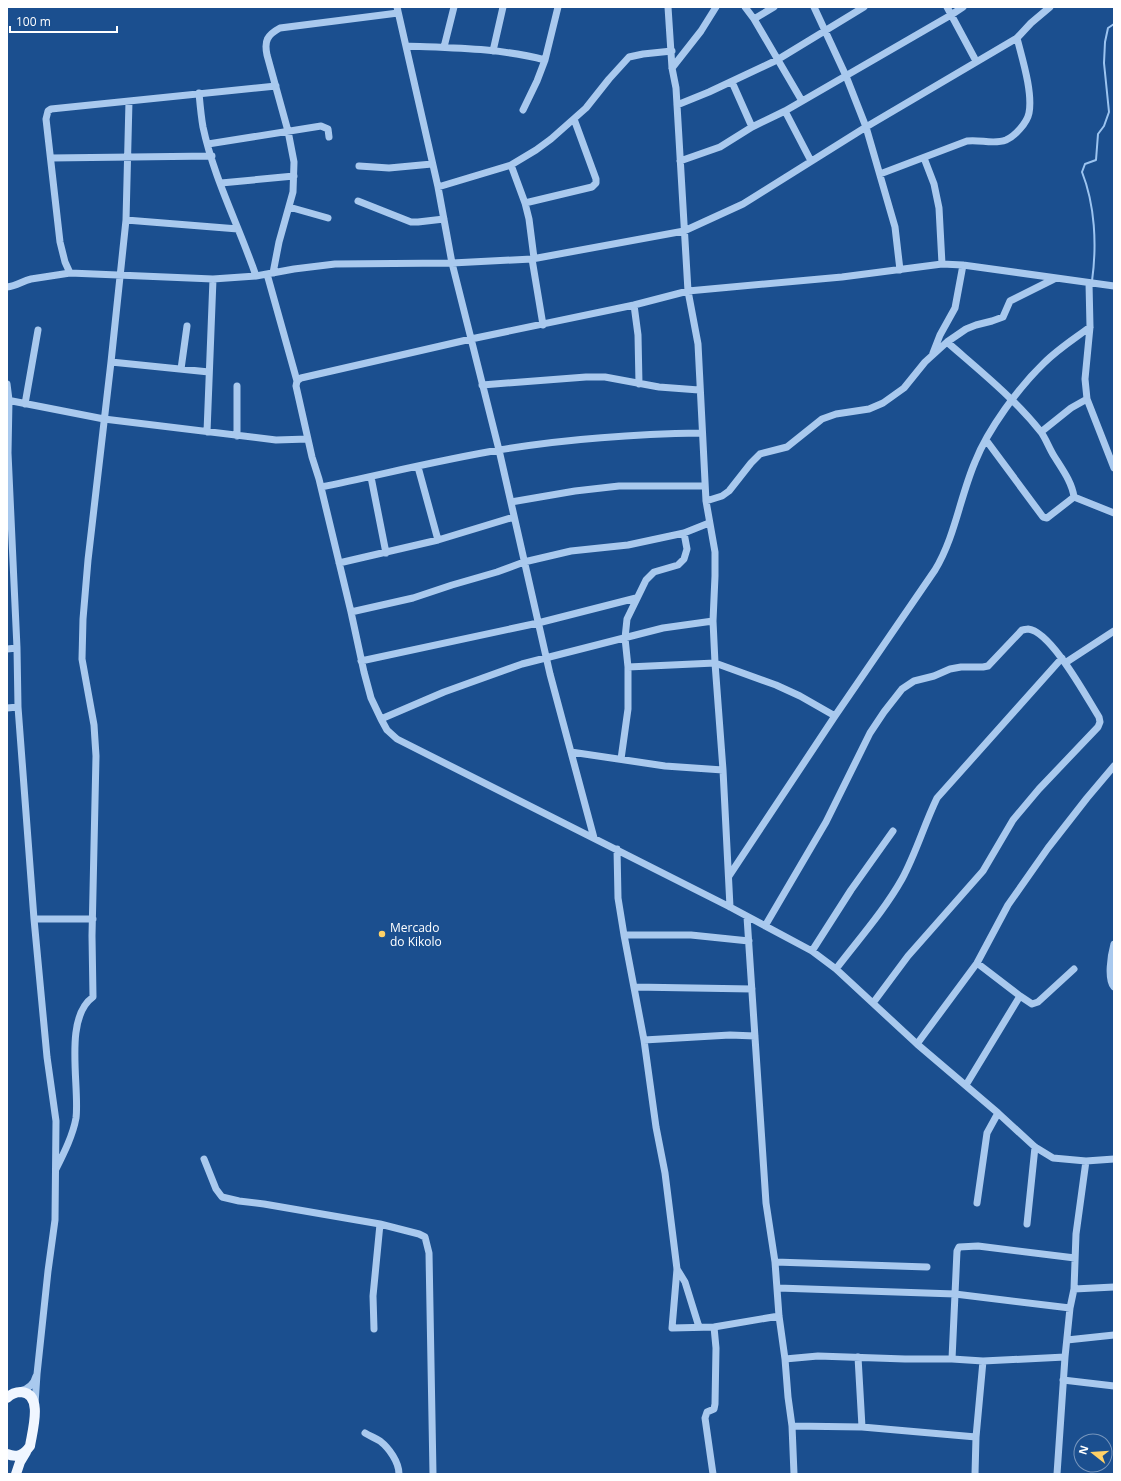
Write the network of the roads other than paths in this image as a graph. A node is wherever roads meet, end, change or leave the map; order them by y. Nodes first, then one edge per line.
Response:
1 (454, 7) edge
2 (502, 7) edge
3 (558, 7) edge
4 (668, 7) edge
5 (716, 7) edge
6 (745, 7) edge
7 (774, 7) edge
8 (814, 7) edge
9 (864, 7) edge
10 (947, 7) edge
11 (963, 7) edge
12 (1050, 7) edge
13 (398, 10) edge
14 (951, 15) junction
15 (754, 19) junction
16 (826, 30) junction
17 (1017, 38) junction
18 (406, 46) junction
19 (444, 47) junction
20 (493, 51) junction
21 (672, 51) junction
22 (545, 60) junction
23 (777, 60) junction
24 (976, 62) junction
25 (672, 68) junction
26 (846, 76) junction
27 (732, 82) junction
28 (276, 86) junction
29 (199, 93) junction
30 (129, 101) junction
31 (802, 101) junction
32 (677, 105) junction
33 (523, 110) dead end
34 (785, 111) junction
35 (574, 119) junction
36 (866, 127) junction
37 (752, 128) junction
38 (288, 131) junction
39 (329, 137) dead end
40 (208, 144) junction
41 (128, 156) junction
42 (212, 156) junction
43 (51, 158) junction
44 (924, 158) junction
45 (680, 161) junction
46 (811, 161) junction
47 (432, 164) junction
48 (511, 165) junction
49 (358, 166) dead end
50 (880, 174) junction
51 (294, 176) junction
52 (221, 183) junction
53 (438, 187) junction
54 (358, 201) dead end
55 (525, 203) junction
56 (289, 207) junction
57 (328, 218) dead end
58 (444, 219) junction
59 (126, 220) junction
60 (238, 229) junction
61 (684, 230) junction
62 (533, 258) junction
63 (452, 263) junction
64 (942, 264) junction
65 (963, 265) junction
66 (900, 270) junction
67 (70, 273) junction
68 (270, 273) junction
69 (120, 275) junction
70 (256, 276) junction
71 (213, 279) junction
72 (1054, 279) junction
73 (1089, 283) junction
74 (7, 286) edge
75 (1114, 286) edge
76 (688, 291) junction
77 (634, 305) junction
78 (543, 325) junction
79 (186, 326) dead end
80 (1090, 328) junction
81 (38, 330) dead end
82 (471, 339) junction
83 (948, 342) junction
84 (932, 355) junction
85 (111, 362) junction
86 (181, 369) junction
87 (209, 372) junction
88 (297, 381) junction
89 (7, 384) edge
90 (639, 384) junction
91 (482, 385) junction
92 (238, 386) dead end
93 (699, 390) junction
94 (1088, 399) junction
95 (8, 400) edge
96 (1012, 400) junction
97 (25, 404) junction
98 (104, 419) junction
99 (207, 432) junction
100 (1041, 432) junction
101 (701, 433) junction
102 (237, 436) junction
103 (308, 439) junction
104 (986, 440) junction
105 (499, 450) junction
106 (1111, 451) edge
107 (418, 467) junction
108 (1114, 468) edge
109 (371, 477) junction
110 (705, 486) junction
111 (321, 487) junction
112 (1074, 497) junction
113 (706, 501) junction
114 (511, 502) junction
115 (1114, 513) edge
116 (514, 517) junction
117 (709, 523) junction
118 (684, 533) junction
119 (438, 540) junction
120 (386, 553) junction
121 (524, 562) junction
122 (339, 563) junction
123 (636, 598) junction
124 (351, 612) junction
125 (713, 621) junction
126 (538, 622) junction
127 (1114, 631) edge
128 (625, 638) junction
129 (17, 648) junction
130 (7, 649) edge
131 (546, 658) junction
132 (361, 661) junction
133 (1063, 661) junction
134 (715, 663) junction
135 (628, 667) junction
136 (18, 707) junction
137 (7, 708) edge
138 (835, 716) junction
139 (381, 719) junction
140 (571, 752) junction
141 (621, 760) junction
142 (1114, 766) edge
143 (724, 770) junction
144 (893, 831) dead end
145 (594, 838) junction
146 (617, 849) junction
147 (729, 876) junction
148 (730, 907) junction
149 (747, 917) junction
150 (34, 919) junction
151 (93, 919) junction
152 (764, 926) junction
153 (624, 935) junction
154 (749, 941) junction
155 (1114, 944) edge
156 (812, 951) junction
157 (976, 963) junction
158 (836, 969) junction
159 (1074, 969) dead end
160 (634, 987) junction
161 (1114, 988) edge
162 (752, 989) junction
163 (1020, 996) junction
164 (873, 1003) junction
165 (755, 1036) junction
166 (644, 1040) junction
167 (917, 1044) junction
168 (966, 1086) junction
169 (998, 1113) junction
170 (1035, 1147) junction
171 (204, 1159) dead end
172 (1114, 1159) edge
173 (1086, 1162) junction
174 (56, 1169) junction
175 (977, 1203) dead end
176 (380, 1224) junction
177 (1027, 1224) dead end
178 (1075, 1258) junction
179 (775, 1262) junction
180 (927, 1267) dead end
181 (677, 1269) junction
182 (1114, 1287) edge
183 (778, 1288) junction
184 (1074, 1289) junction
185 (955, 1294) junction
186 (1070, 1308) junction
187 (779, 1316) junction
188 (699, 1327) junction
189 (714, 1327) junction
190 (374, 1330) dead end
191 (1114, 1335) edge
192 (1067, 1340) junction
193 (858, 1357) junction
194 (1065, 1357) junction
195 (785, 1359) junction
196 (952, 1359) junction
197 (983, 1361) junction
198 (37, 1374) junction
199 (1063, 1380) junction
200 (1114, 1386) edge
201 (7, 1391) edge
202 (18, 1392) junction
203 (7, 1398) edge
204 (35, 1408) junction
205 (792, 1426) junction
206 (862, 1427) junction
207 (365, 1433) dead end
208 (976, 1437) junction
209 (27, 1450) junction
210 (7, 1454) edge
211 (16, 1474) edge
212 (399, 1474) edge
213 (433, 1474) edge
214 (713, 1474) edge
215 (794, 1474) edge
216 (975, 1474) edge
217 (1057, 1474) edge

1 - 19 street
2 - 20 street
3 - 22 street
4 - 21 street
5 - 25 street
6 - 15 street
7 - 15 street
8 - 16 street
9 - 16 street
10 - 14 street
11 - 14 street
12 - 17 street
13 - 18 street
13 - 28 street
14 - 24 street
14 - 26 street
15 - 23 street
16 - 23 street
16 - 26 street
17 - 24 street
17 - 44 street
18 - 19 street
18 - 47 street
19 - 20 street
20 - 22 street
21 - 25 street
21 - 35 street
22 - 33 street
23 - 27 street
23 - 31 street
24 - 36 street
25 - 32 street
26 - 31 street
26 - 36 street
27 - 32 street
27 - 37 street
28 - 29 street
28 - 38 street
29 - 30 street
29 - 40 street
30 - 41 street
30 - 43 street
31 - 34 street
32 - 45 street
34 - 37 street
34 - 46 street
35 - 48 street
35 - 55 street
36 - 46 street
36 - 50 street
37 - 45 street
38 - 39 street
38 - 40 street
38 - 51 street
40 - 42 street
41 - 42 street
41 - 43 street
41 - 59 street
42 - 52 street
43 - 67 street
44 - 50 street
44 - 64 street
45 - 61 street
46 - 61 street
47 - 49 street
47 - 53 street
48 - 53 street
48 - 55 street
50 - 66 street
51 - 52 street
51 - 56 street
52 - 60 street
53 - 58 street
54 - 58 street
55 - 62 street
56 - 57 street
56 - 68 street
58 - 63 street
59 - 60 street
59 - 69 street
60 - 70 street
61 - 62 street
61 - 76 street
62 - 63 street
62 - 78 street
63 - 68 street
63 - 82 street
64 - 65 street
64 - 66 street
65 - 72 street
65 - 84 street
66 - 76 street
67 - 69 street
67 - 74 street
68 - 70 street
68 - 88 street
69 - 71 street
69 - 85 street
70 - 71 street
71 - 87 street
72 - 73 street
72 - 83 street
73 - 75 street
73 - 80 street
76 - 77 street
76 - 93 street
77 - 78 street
77 - 90 street
78 - 82 street
79 - 86 street
80 - 94 street
80 - 96 street
81 - 97 street
82 - 88 street
82 - 91 street
83 - 84 street
83 - 96 street
84 - 113 street
85 - 86 street
85 - 98 street
86 - 87 street
87 - 99 street
88 - 103 street
89 - 95 street
90 - 91 street
90 - 93 street
91 - 105 street
92 - 102 street
93 - 101 street
94 - 100 street
94 - 106 street
95 - 97 street
95 - 129 street
96 - 100 street
96 - 104 street
97 - 98 street
98 - 99 street
98 - 151 street
99 - 102 street
100 - 112 street
101 - 105 street
101 - 110 street
102 - 103 street
103 - 111 street
104 - 112 street
104 - 138 street
105 - 107 street
105 - 114 street
106 - 108 street
107 - 109 street
107 - 119 street
109 - 111 street
109 - 120 street
110 - 113 street
110 - 114 street
111 - 122 street
112 - 115 street
113 - 117 street
114 - 116 street
116 - 119 street
116 - 121 street
117 - 118 street
117 - 125 street
118 - 121 street
118 - 123 street
119 - 120 street
120 - 122 street
121 - 124 street
121 - 126 street
122 - 124 street
123 - 126 street
123 - 128 street
124 - 132 street
125 - 128 street
125 - 134 street
126 - 131 street
126 - 132 street
127 - 133 street
128 - 131 street
128 - 135 street
129 - 130 street
129 - 136 street
131 - 139 street
131 - 140 street
132 - 139 street
133 - 152 street
133 - 158 street
133 - 164 street
134 - 135 street
134 - 138 street
134 - 143 street
135 - 141 street
136 - 137 street
136 - 150 street
138 - 147 street
139 - 145 street
140 - 141 street
140 - 145 street
141 - 143 street
142 - 157 street
143 - 147 street
144 - 156 street
145 - 146 street
146 - 148 street
146 - 153 street
147 - 148 street
148 - 149 street
149 - 152 street
149 - 154 street
150 - 151 street
150 - 174 street
151 - 174 street
152 - 156 street
153 - 154 street
153 - 160 street
154 - 162 street
155 - 161 street
156 - 158 street
157 - 163 street
157 - 167 street
158 - 164 street
159 - 163 street
160 - 162 street
160 - 166 street
162 - 165 street
163 - 168 street
164 - 167 street
165 - 166 street
165 - 179 street
166 - 181 street
167 - 168 street
168 - 169 street
169 - 170 street
169 - 175 street
170 - 173 street
170 - 177 street
171 - 176 street
172 - 173 street
173 - 178 street
174 - 198 street
176 - 190 street
176 - 213 street
178 - 184 street
178 - 185 street
179 - 180 street
179 - 183 street
181 - 188 street
181 - 188 street
182 - 184 street
183 - 185 street
183 - 187 street
184 - 186 street
185 - 186 street
185 - 196 street
186 - 192 street
187 - 189 street
187 - 195 street
188 - 189 street
189 - 214 street
191 - 192 street
192 - 194 street
193 - 195 street
193 - 196 street
193 - 206 street
194 - 197 street
194 - 199 street
195 - 205 street
196 - 197 street
197 - 208 street
198 - 202 street
198 - 204 street
199 - 200 street
199 - 217 street
201 - 202 main road
202 - 203 main road
202 - 204 main road
204 - 209 main road
205 - 206 street
205 - 215 street
206 - 208 street
207 - 212 street
208 - 216 street
209 - 210 main road
209 - 211 main road

